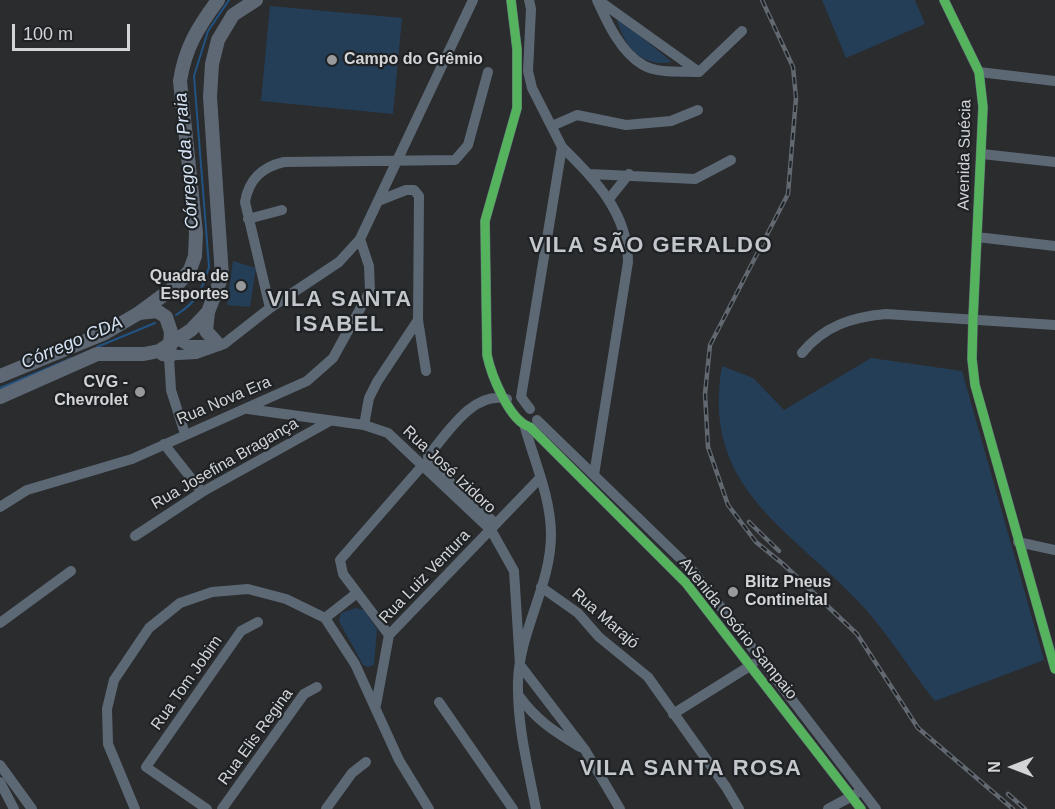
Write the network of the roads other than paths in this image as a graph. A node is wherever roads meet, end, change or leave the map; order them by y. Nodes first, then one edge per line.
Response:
1 (218, 0) edge
2 (256, 0) edge
3 (474, 0) edge
4 (511, 0) edge
5 (529, 0) edge
6 (598, 0) edge
7 (946, 1) edge
8 (742, 32) dead end
9 (681, 57) junction
10 (667, 70) junction
11 (488, 72) dead end
12 (699, 72) junction
13 (979, 72) junction
14 (1055, 81) edge
15 (698, 110) dead end
16 (552, 126) junction
17 (562, 147) junction
18 (982, 154) junction
19 (731, 160) dead end
20 (396, 162) junction
21 (1055, 162) edge
22 (590, 174) junction
23 (629, 174) junction
24 (609, 199) junction
25 (378, 201) junction
26 (282, 210) dead end
27 (248, 219) junction
28 (977, 237) junction
29 (360, 239) junction
30 (1055, 246) edge
31 (270, 308) junction
32 (139, 312) junction
33 (208, 312) junction
34 (973, 319) junction
35 (418, 320) junction
36 (1055, 325) edge
37 (172, 343) junction
38 (221, 344) junction
39 (802, 353) dead end
40 (426, 371) dead end
41 (0, 376) edge
42 (0, 397) edge
43 (521, 397) junction
44 (503, 398) junction
45 (247, 409) junction
46 (331, 421) junction
47 (528, 424) junction
48 (364, 425) junction
49 (185, 434) junction
50 (164, 444) junction
51 (553, 452) junction
52 (533, 460) junction
53 (422, 466) junction
54 (594, 475) junction
55 (540, 478) junction
56 (202, 492) junction
57 (0, 507) edge
58 (493, 527) junction
59 (135, 536) dead end
60 (1018, 542) junction
61 (1055, 550) edge
62 (71, 571) dead end
63 (541, 587) junction
64 (357, 593) junction
65 (325, 618) junction
66 (0, 622) edge
67 (258, 622) dead end
68 (389, 635) junction
69 (760, 658) junction
70 (520, 665) junction
71 (749, 667) junction
72 (1055, 669) edge
73 (531, 677) junction
74 (363, 680) junction
75 (518, 681) junction
76 (379, 682) junction
77 (317, 687) dead end
78 (519, 696) junction
79 (439, 702) dead end
80 (376, 708) junction
81 (530, 712) junction
82 (673, 714) junction
83 (519, 719) junction
84 (562, 719) junction
85 (548, 728) junction
86 (585, 750) junction
87 (366, 762) dead end
88 (0, 765) edge
89 (0, 782) edge
90 (851, 796) junction
91 (868, 797) junction
92 (14, 809) edge
93 (32, 809) edge
94 (135, 809) edge
95 (207, 809) edge
96 (222, 809) edge
97 (326, 809) edge
98 (429, 809) edge
99 (513, 809) edge
100 (536, 809) edge
101 (620, 809) edge
102 (739, 809) edge
103 (828, 809) edge
104 (861, 809) edge
105 (876, 809) edge

1 - 32 main road
2 - 33 main road
3 - 20 street
4 - 44 street, Avenida Osório Sampaio
5 - 16 street
6 - 9 street
6 - 10 street
7 - 13 street, Avenida Suécia
8 - 12 street
9 - 10 street
9 - 12 street
10 - 12 street
11 - 20 street
13 - 14 street
13 - 18 street, Avenida Suécia
15 - 16 street
16 - 17 street
17 - 22 street
17 - 43 street
18 - 21 street
18 - 28 street, Avenida Suécia
19 - 23 street
20 - 25 street
20 - 27 street
22 - 23 street
22 - 24 street
23 - 24 street
24 - 54 street
25 - 29 street
25 - 35 street
26 - 27 street
27 - 31 street
28 - 30 street
28 - 34 street, Avenida Suécia
29 - 31 street
29 - 45 street, Rua Nova Era
31 - 38 street
32 - 37 main road
32 - 41 main road
33 - 37 main road
33 - 38 main road
34 - 36 street
34 - 39 street
34 - 60 street, Avenida Suécia
35 - 40 street
35 - 48 street
37 - 38 street
37 - 38 street
37 - 42 main road
37 - 49 street
43 - 44 street
43 - 47 street
44 - 47 street, Avenida Osório Sampaio
44 - 58 street
45 - 46 street, Rua José Izidoro
45 - 49 street, Rua Nova Era
46 - 48 street, Rua José Izidoro
46 - 56 street, Rua Josefina Bragança
47 - 51 street, Avenida Osório Sampaio
47 - 52 street
47 - 54 street, Avenida Osório Sampaio
48 - 53 street, Rua José Izidoro
49 - 50 street, Rua Nova Era
50 - 56 street
50 - 57 street, Rua Nova Era
51 - 52 street
51 - 71 street, Avenida Osório Sampaio
52 - 55 street
53 - 58 street, Rua José Izidoro
53 - 64 street
54 - 69 street, Avenida Osório Sampaio
55 - 58 street, Rua Luiz Ventura
55 - 63 street
56 - 59 street, Rua Josefina Bragança
58 - 68 street, Rua Luiz Ventura
58 - 70 street, Rua José Izidoro
60 - 61 street
60 - 72 street, Avenida Suécia
62 - 66 street
63 - 70 street
63 - 82 street, Rua Marajó
64 - 65 street
64 - 68 street
65 - 74 street
65 - 94 street
67 - 95 street, Rua Tom Jobim
68 - 76 street, Rua Luiz Ventura
69 - 71 street
69 - 91 street, Avenida Osório Sampaio
70 - 73 street
70 - 75 street
71 - 82 street
71 - 90 street, Avenida Osório Sampaio
73 - 75 street
73 - 84 street
74 - 76 street
74 - 80 street
75 - 78 street
76 - 80 street, Rua Luiz Ventura
77 - 96 street, Rua Elis Regina
78 - 81 street
78 - 83 street
79 - 99 street
80 - 98 street
81 - 83 street
81 - 85 street
82 - 102 street, Rua Marajó
83 - 100 street
84 - 85 street
84 - 86 street
85 - 86 street
86 - 101 street
87 - 97 street
88 - 93 street
89 - 92 street
90 - 91 street
90 - 103 street
90 - 104 street, Avenida Osório Sampaio
91 - 105 street, Avenida Osório Sampaio

